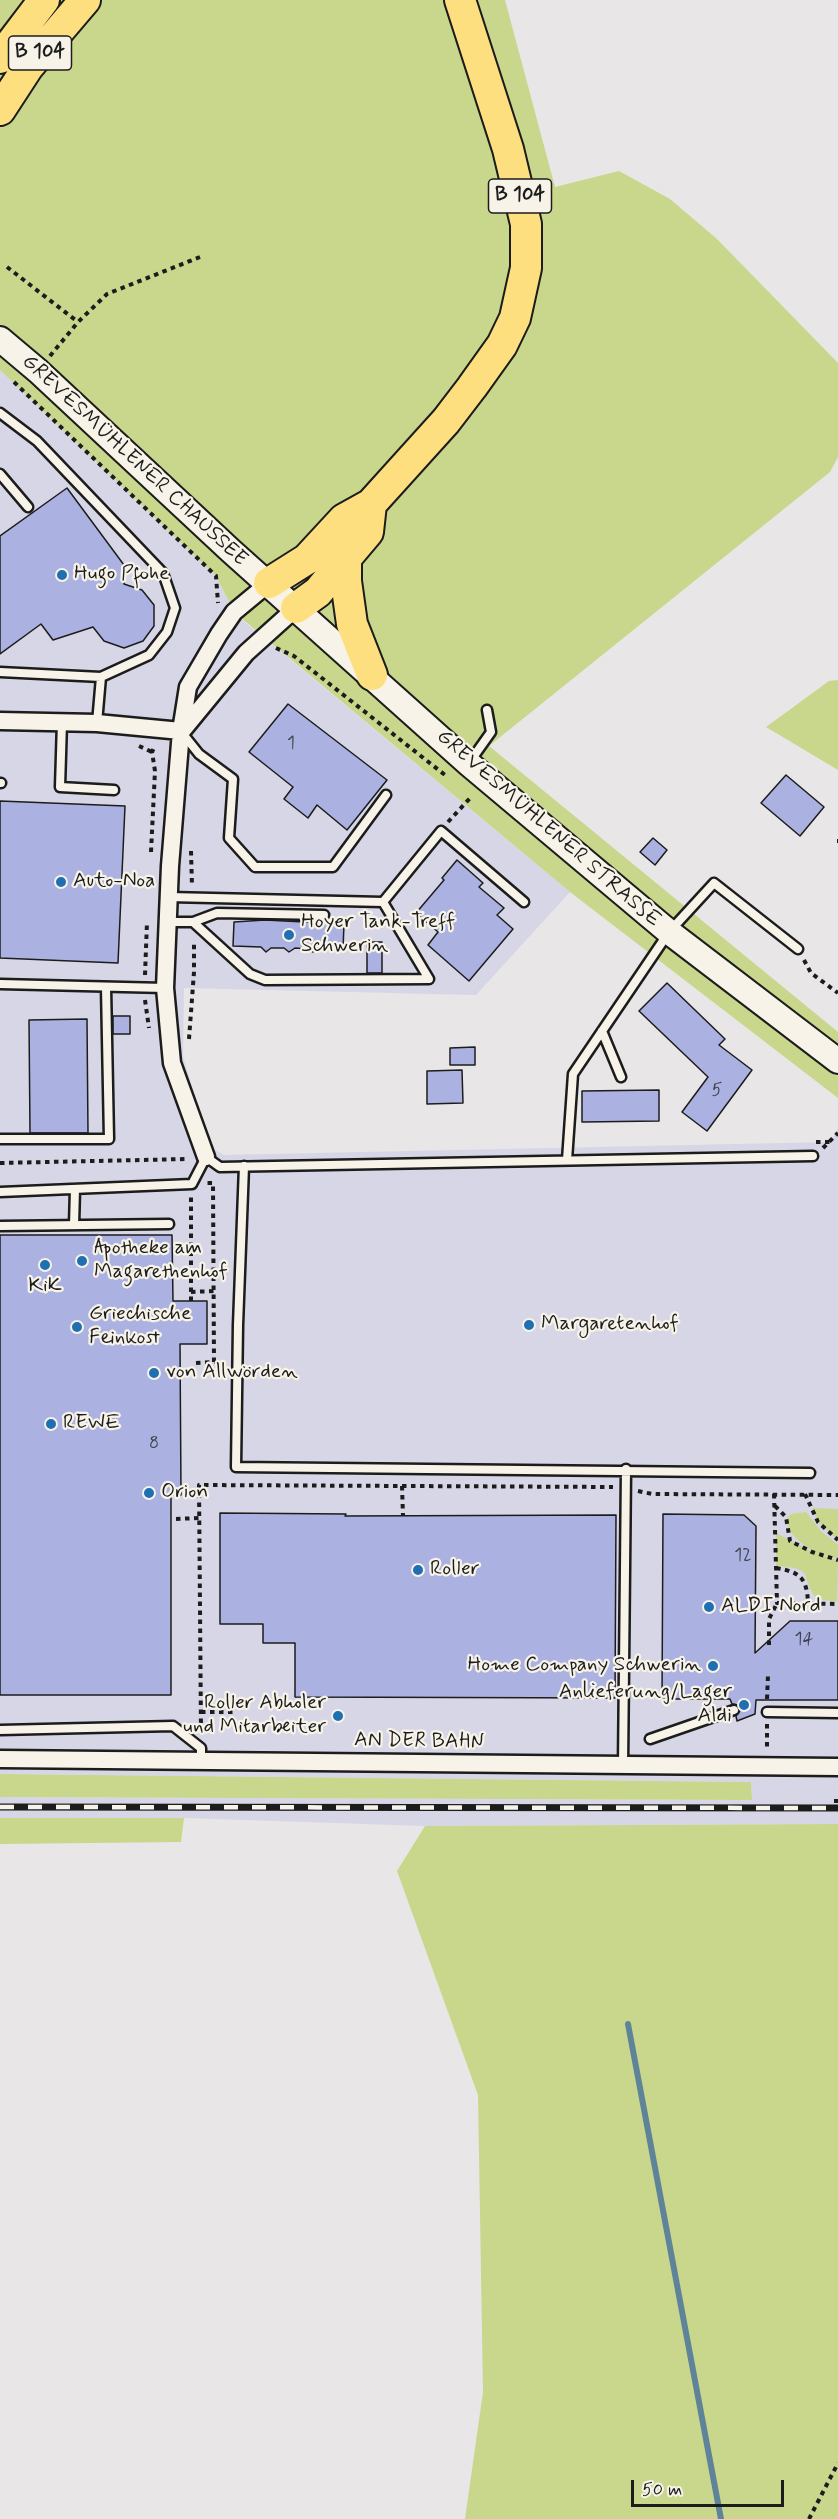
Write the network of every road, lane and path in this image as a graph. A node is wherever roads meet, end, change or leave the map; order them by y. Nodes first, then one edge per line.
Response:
1 (86, 0) edge
2 (460, 0) edge
3 (41, 5) edge
4 (0, 58) edge
5 (0, 110) edge
6 (200, 257) dead end
7 (7, 267) dead end
8 (78, 322) junction
9 (0, 339) edge
10 (38, 371) junction
11 (9, 377) dead end
12 (0, 412) edge
13 (0, 474) edge
14 (371, 504) junction
15 (28, 507) dead end
16 (346, 558) junction
17 (269, 584) junction
18 (218, 600) dead end
19 (296, 608) junction
20 (0, 672) edge
21 (372, 675) junction
22 (101, 677) junction
23 (487, 710) dead end
24 (0, 721) edge
25 (62, 722) junction
26 (97, 723) junction
27 (181, 732) junction
28 (469, 764) junction
29 (114, 790) dead end
30 (386, 795) dead end
31 (472, 796) dead end
32 (441, 831) junction
33 (169, 897) junction
34 (383, 902) junction
35 (524, 902) dead end
36 (324, 915) dead end
37 (168, 922) junction
38 (193, 922) junction
39 (669, 933) junction
40 (798, 949) joint
41 (0, 984) edge
42 (106, 987) junction
43 (165, 988) junction
44 (838, 993) edge
45 (602, 1030) junction
46 (189, 1049) dead end
47 (838, 1061) edge
48 (621, 1077) dead end
49 (838, 1133) edge
50 (0, 1139) edge
51 (807, 1142) dead end
52 (831, 1142) junction
53 (206, 1156) junction
54 (813, 1156) joint
55 (567, 1161) junction
56 (0, 1163) edge
57 (244, 1166) junction
58 (192, 1184) junction
59 (75, 1189) junction
60 (0, 1192) edge
61 (169, 1224) dead end
62 (74, 1225) junction
63 (0, 1226) edge
64 (214, 1291) junction
65 (191, 1292) junction
66 (191, 1301) dead end
67 (196, 1363) dead end
68 (626, 1469) junction
69 (810, 1473) dead end
70 (402, 1486) junction
71 (626, 1488) junction
72 (774, 1494) junction
73 (805, 1494) junction
74 (838, 1495) edge
75 (775, 1506) junction
76 (403, 1516) dead end
77 (199, 1518) junction
78 (176, 1519) dead end
79 (838, 1540) edge
80 (838, 1560) edge
81 (776, 1568) junction
82 (777, 1603) junction
83 (808, 1603) junction
84 (838, 1604) edge
85 (769, 1645) dead end
86 (734, 1710) dead end
87 (201, 1712) junction
88 (235, 1712) dead end
89 (767, 1712) dead end
90 (838, 1713) edge
91 (0, 1730) edge
92 (650, 1739) dead end
93 (201, 1755) junction
94 (0, 1759) edge
95 (623, 1767) junction
96 (838, 1767) edge
97 (838, 2463) edge
98 (809, 2519) edge

1 - 5 highway, B 104
2 - 14 highway, B 104
3 - 4 highway, B 104
6 - 8 path
7 - 8 path
8 - 10 path
9 - 10 street, GREVESMÜHLENER CHAUSSEE
10 - 17 street, GREVESMÜHLENER CHAUSSEE
11 - 18 path
12 - 22 lane
13 - 15 lane
14 - 16 highway
14 - 17 highway, B 104
16 - 19 highway
16 - 21 highway
17 - 19 street, GREVESMÜHLENER STRASSE
17 - 27 street
19 - 21 street, GREVESMÜHLENER STRASSE
19 - 27 street
20 - 22 lane
21 - 28 street, GREVESMÜHLENER STRASSE
22 - 26 lane
23 - 28 lane
24 - 25 street
25 - 26 street
25 - 29 lane
26 - 27 street
27 - 30 lane
27 - 33 street
28 - 39 street, GREVESMÜHLENER STRASSE
31 - 32 path
32 - 34 lane
32 - 35 lane
33 - 34 lane
33 - 37 street
34 - 38 lane
36 - 38 lane
37 - 38 lane
37 - 43 street
38 - 46 path
39 - 40 lane
39 - 45 lane
39 - 47 street, GREVESMÜHLENER STRASSE
40 - 44 path
41 - 42 lane
42 - 43 lane
42 - 50 lane
43 - 53 street
45 - 48 lane
45 - 55 lane
49 - 52 path
51 - 52 path
52 - 54 path
53 - 56 path
53 - 57 lane
53 - 58 lane
54 - 55 lane
55 - 57 lane
57 - 68 lane
58 - 59 lane
58 - 64 path
58 - 65 path
59 - 60 lane
59 - 62 lane
61 - 62 lane
62 - 63 lane
64 - 65 path
64 - 67 path
65 - 66 path
68 - 69 lane
68 - 71 lane
70 - 71 path
70 - 76 path
70 - 77 path
71 - 72 path
71 - 95 lane
72 - 73 path
72 - 75 path
73 - 74 path
73 - 79 path
75 - 80 path
75 - 81 path
77 - 78 path
77 - 87 path
81 - 82 path
81 - 83 path
82 - 83 path
82 - 85 path
83 - 84 path
86 - 92 lane
87 - 88 path
87 - 93 path
89 - 90 lane
91 - 93 lane
93 - 94 street, AN DER BAHN
93 - 95 street, AN DER BAHN
95 - 96 street, AN DER BAHN
97 - 98 path

